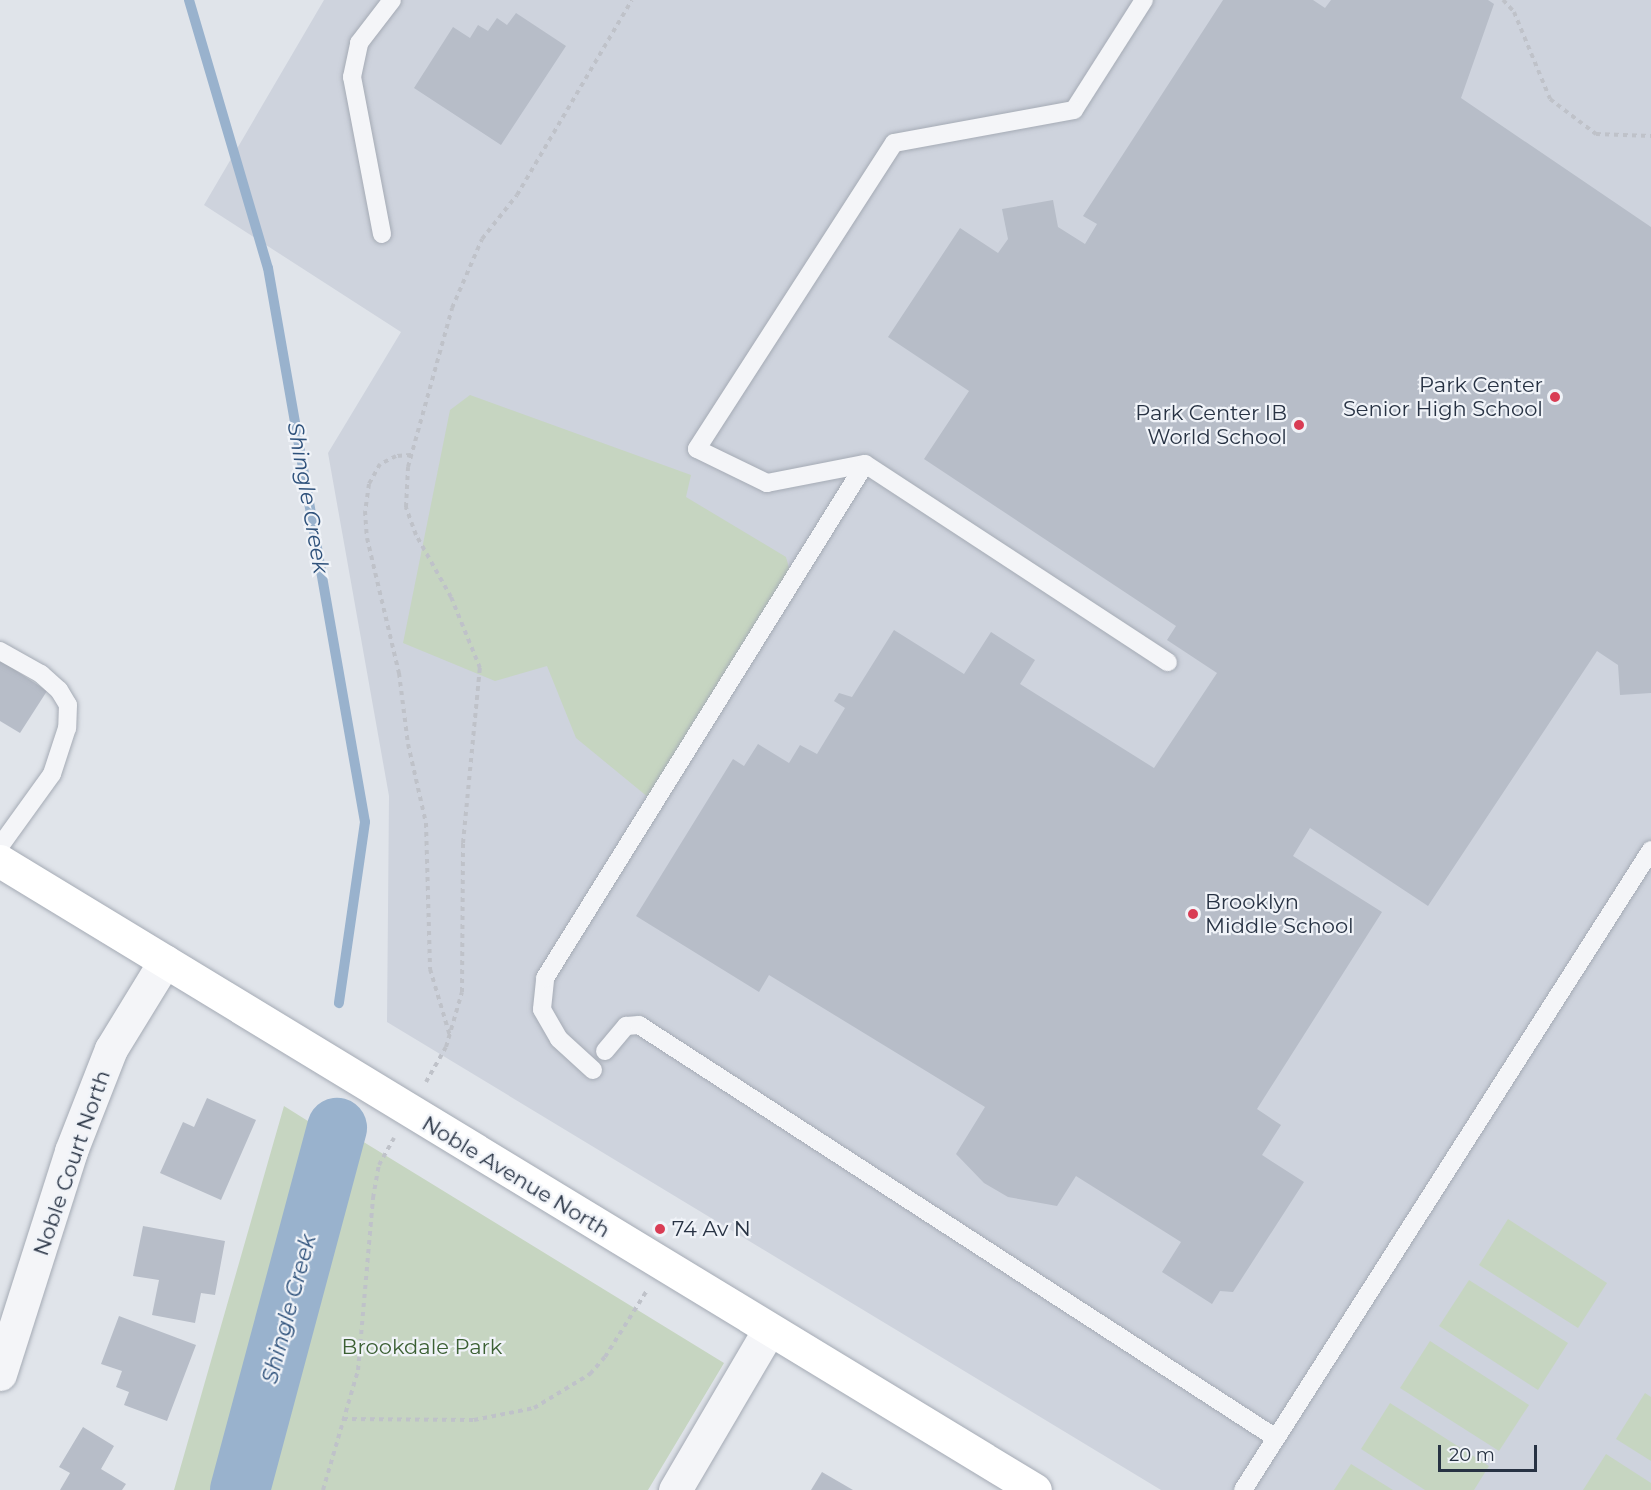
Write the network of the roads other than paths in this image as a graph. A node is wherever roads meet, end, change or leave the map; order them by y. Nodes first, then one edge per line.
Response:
1 (392, 0) edge
2 (1144, 0) edge
3 (382, 234) dead end
4 (865, 464) junction
5 (0, 651) edge
6 (1168, 662) dead end
7 (0, 846) edge
8 (1651, 850) edge
9 (0, 861) edge
10 (165, 961) junction
11 (605, 1051) dead end
12 (593, 1070) dead end
13 (770, 1330) junction
14 (0, 1374) edge
15 (1276, 1438) junction
16 (675, 1490) edge
17 (1035, 1490) edge
18 (1243, 1490) edge

1 - 3 lane
2 - 4 lane
4 - 6 lane
4 - 12 lane
5 - 7 lane
8 - 15 lane
9 - 10 street, Noble Avenue North
10 - 13 street, Noble Avenue North
10 - 14 street, Noble Court North
11 - 15 lane
13 - 16 street
13 - 17 street, Noble Avenue North
15 - 18 lane

